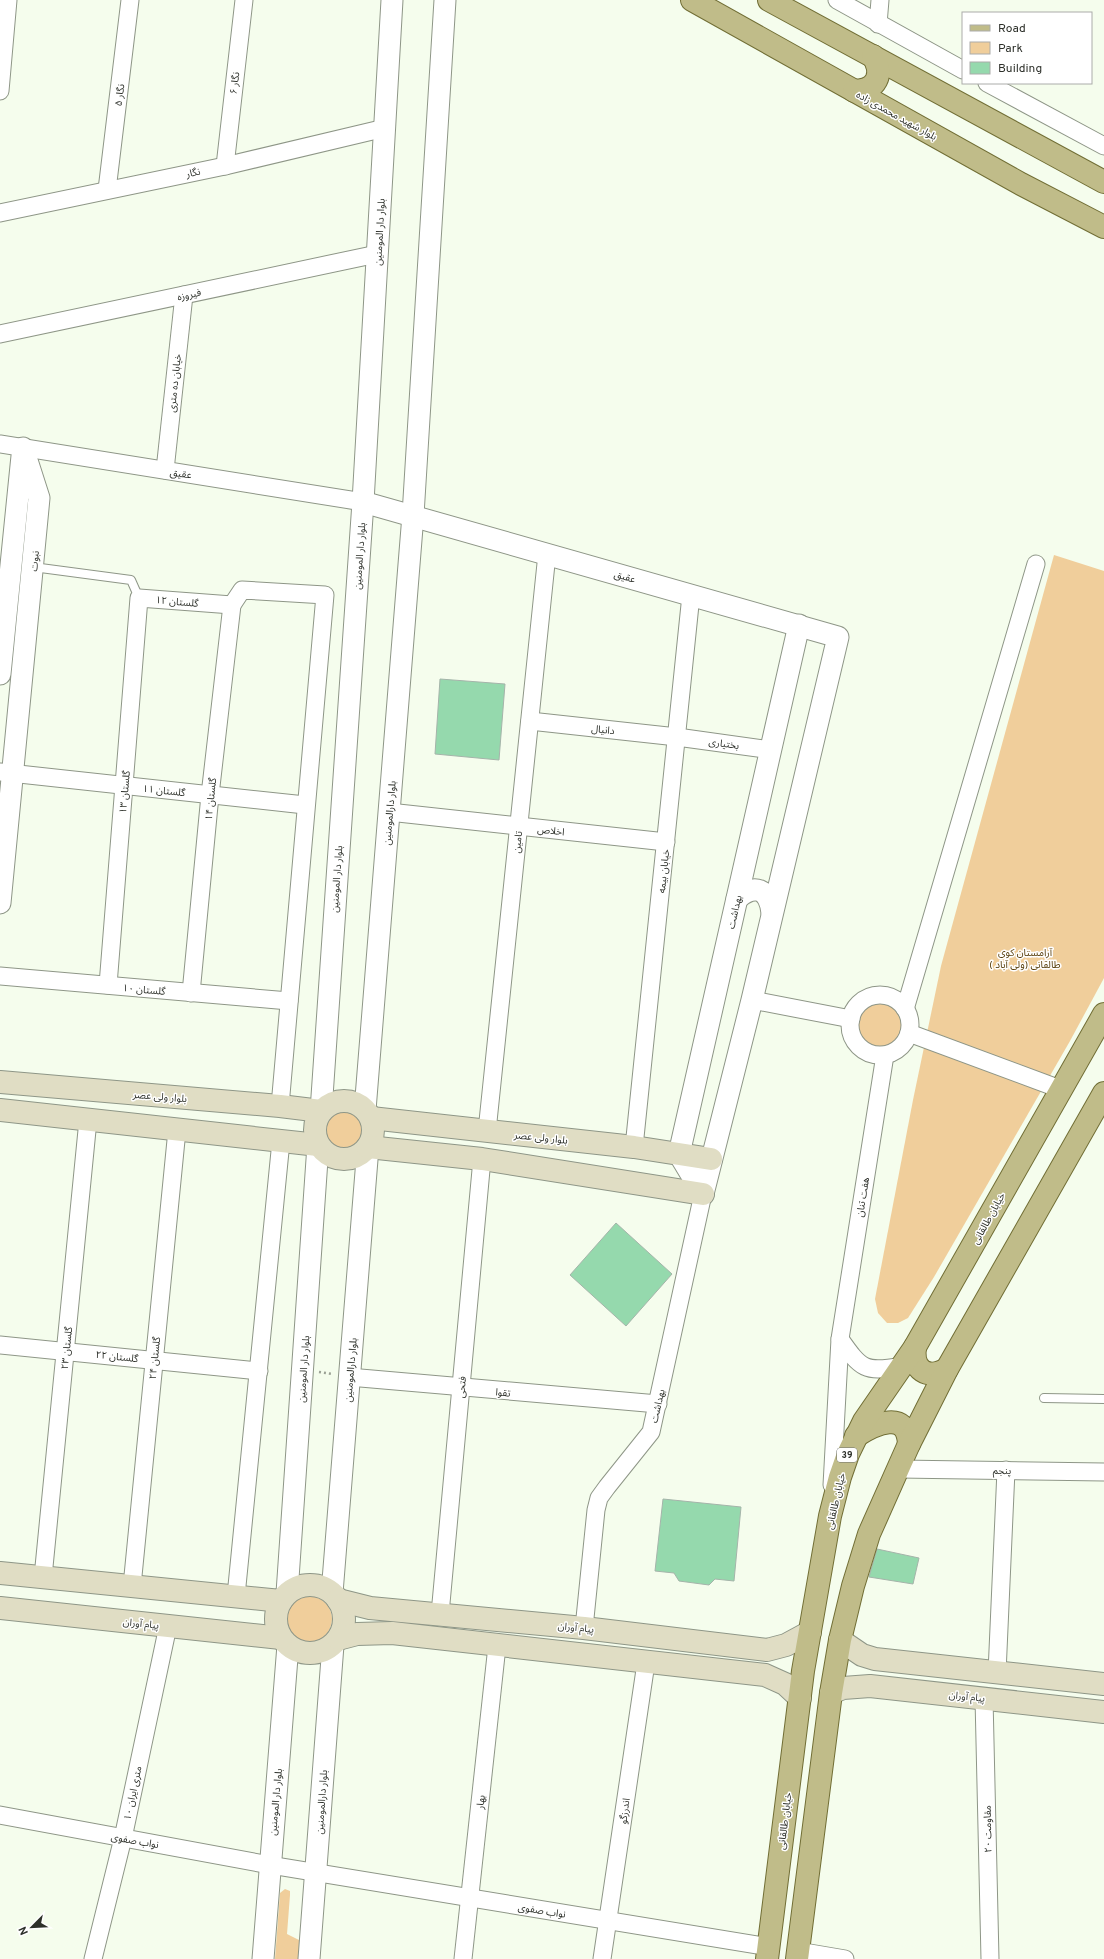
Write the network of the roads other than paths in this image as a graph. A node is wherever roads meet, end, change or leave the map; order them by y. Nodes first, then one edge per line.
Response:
1 (130, 0) edge
2 (244, 0) edge
3 (392, 0) edge
4 (445, 0) edge
5 (692, 0) edge
6 (769, 0) edge
7 (836, 0) edge
8 (880, 0) edge
9 (5, 5) edge
10 (878, 24) junction
11 (873, 56) junction
12 (962, 69) edge
13 (989, 84) edge
14 (0, 91) edge
15 (854, 91) junction
16 (385, 128) junction
17 (1104, 146) edge
18 (225, 166) junction
19 (1104, 182) edge
20 (108, 190) junction
21 (0, 213) edge
22 (1104, 227) edge
23 (377, 254) junction
24 (184, 295) junction
25 (0, 334) edge
26 (0, 444) edge
27 (23, 448) junction
28 (165, 470) junction
29 (363, 502) junction
30 (413, 515) junction
31 (6, 551) edge
32 (547, 554) junction
33 (1036, 564) dead end
34 (33, 567) junction
35 (691, 595) junction
36 (139, 598) junction
37 (232, 606) junction
38 (799, 625) junction
39 (838, 637) joint
40 (0, 674) edge
41 (530, 721) junction
42 (677, 737) junction
43 (771, 750) junction
44 (7, 772) edge
45 (124, 785) junction
46 (210, 795) junction
47 (305, 805) junction
48 (389, 812) junction
49 (519, 826) junction
50 (666, 842) junction
51 (737, 899) junction
52 (0, 903) edge
53 (772, 913) junction
54 (0, 976) edge
55 (108, 985) junction
56 (191, 992) junction
57 (752, 1000) junction
58 (289, 1001) junction
59 (905, 1009) junction
60 (1104, 1014) edge
61 (851, 1019) junction
62 (909, 1033) junction
63 (885, 1055) junction
64 (0, 1082) edge
65 (1060, 1090) junction
66 (1104, 1093) edge
67 (280, 1106) junction
68 (0, 1110) edge
69 (321, 1111) junction
70 (368, 1114) junction
71 (88, 1120) junction
72 (176, 1130) junction
73 (487, 1131) junction
74 (281, 1141) junction
75 (318, 1145) junction
76 (368, 1147) junction
77 (634, 1147) junction
78 (679, 1154) junction
79 (711, 1159) junction
80 (482, 1160) junction
81 (703, 1194) junction
82 (840, 1339) junction
83 (0, 1345) edge
84 (915, 1347) junction
85 (65, 1351) junction
86 (154, 1360) junction
87 (902, 1366) junction
88 (947, 1369) junction
89 (259, 1371) junction
90 (349, 1377) junction
91 (461, 1388) junction
92 (1044, 1398) dead end
93 (1104, 1399) edge
94 (658, 1404) junction
95 (856, 1436) junction
96 (909, 1444) junction
97 (899, 1468) junction
98 (1006, 1470) junction
99 (1104, 1472) edge
100 (830, 1516) junction
101 (0, 1573) edge
102 (43, 1577) junction
103 (132, 1586) junction
104 (236, 1596) junction
105 (284, 1597) junction
106 (335, 1597) junction
107 (0, 1608) edge
108 (370, 1608) junction
109 (440, 1614) junction
110 (168, 1626) junction
111 (584, 1628) junction
112 (810, 1632) junction
113 (372, 1633) junction
114 (840, 1640) junction
115 (285, 1641) junction
116 (335, 1642) junction
117 (497, 1646) junction
118 (767, 1650) junction
119 (875, 1659) junction
120 (646, 1663) junction
121 (997, 1673) junction
122 (765, 1675) junction
123 (1104, 1684) edge
124 (870, 1686) junction
125 (831, 1693) junction
126 (800, 1698) junction
127 (984, 1698) junction
128 (1104, 1712) edge
129 (0, 1815) edge
130 (123, 1838) junction
131 (270, 1865) junction
132 (315, 1872) junction
133 (469, 1899) junction
134 (608, 1921) junction
135 (768, 1953) edge
136 (797, 1956) edge
137 (93, 1959) edge
138 (263, 1959) edge
139 (309, 1959) edge
140 (463, 1959) edge
141 (602, 1959) edge
142 (845, 1959) edge
143 (990, 1959) edge

1 - 20 street, نگار ۵
2 - 18 street, نگار ۶
3 - 16 street, بلوار دار المومنین
4 - 30 street
5 - 15 main road, بلوار شهید محمدی زاده
6 - 11 main road
7 - 10 street
8 - 10 street
9 - 14 street
10 - 12 street
11 - 15 main road
11 - 19 main road
13 - 17 street
15 - 22 main road, بلوار شهید محمدی زاده
16 - 18 street, نگار
16 - 23 street, بلوار دار المومنین
18 - 20 street, نگار
20 - 21 street, نگار
23 - 24 street, فیروزه
23 - 29 street, بلوار دار المومنین
24 - 25 street, فیروزه
24 - 28 street, خیابان ده متری
26 - 27 street, عقیق
27 - 28 street, عقیق
27 - 31 street
27 - 34 street, نبوت
28 - 29 street, عقیق
29 - 30 street, عقیق
29 - 69 street, بلوار دار المومنین
30 - 32 street, عقیق
30 - 48 street, بلوار دارالمومنین
31 - 40 street
32 - 35 street, عقیق
32 - 41 street, تامین
33 - 59 street
34 - 36 lane
34 - 44 street, نبوت
35 - 38 street, عقیق
35 - 42 street, خیابان بیمه
36 - 37 street, گلستان ۱۲
36 - 45 street, گلستان ۱۳
37 - 46 street, گلستان ۱۴
37 - 47 street
38 - 39 street, عقیق
38 - 43 street, بهداشت
39 - 53 street, بهداشت
41 - 42 street, دانیال
41 - 49 street, تامین
42 - 43 street, بختیاری
42 - 50 street, خیابان بیمه
43 - 51 street, بهداشت
44 - 45 street, گلستان ۱۱
44 - 52 street, نبوت
45 - 46 street, گلستان ۱۱
45 - 55 street, گلستان ۱۳
46 - 47 street, گلستان ۱۱
46 - 56 street, گلستان ۱۴
47 - 58 street
48 - 49 street, اخلاص
48 - 70 street, بلوار دارالمومنین
49 - 50 street, اخلاص
49 - 73 street, تامین
50 - 77 street, خیابان بیمه
51 - 53 street
51 - 78 street, بهداشت
53 - 57 street, بهداشت
54 - 55 street, گلستان ۱۰
55 - 56 street, گلستان ۱۰
56 - 58 street, گلستان ۱۰
57 - 61 street
57 - 79 street, بهداشت
58 - 67 street
59 - 61 street
59 - 62 street
60 - 65 main road, خیابان طالقانی / 39
61 - 63 street
62 - 63 street
62 - 65 street
63 - 82 street, هفت تنان
64 - 67 main road, بلوار ولی عصر
65 - 84 main road, خیابان طالقانی / 39
66 - 88 main road
67 - 69 main road, بلوار ولی عصر
68 - 71 main road
69 - 70 main road
69 - 75 main road
70 - 73 main road, بلوار ولی عصر
70 - 76 main road
71 - 72 main road
71 - 85 street, گلستان ۲۳
72 - 74 main road
72 - 86 street, گلستان ۲۴
73 - 77 main road, بلوار ولی عصر
74 - 75 main road
74 - 89 street
75 - 76 main road
75 - 105 street, بلوار دار المومنین
76 - 80 main road
76 - 90 street, بلوار دارالمومنین
77 - 78 main road, بلوار ولی عصر
78 - 79 main road, بلوار ولی عصر
78 - 81 street
79 - 81 street, بهداشت
80 - 81 main road
80 - 91 street, فتحی
81 - 94 street, بهداشت
82 - 87 street
82 - 100 street, هفت تنان
83 - 85 street, گلستان ۲۲
84 - 87 main road, خیابان طالقانی / 39
84 - 88 main road
85 - 86 street, گلستان ۲۲
85 - 102 street, گلستان ۲۳
86 - 89 street, گلستان ۲۲
86 - 103 street, گلستان ۲۴
87 - 95 main road, خیابان طالقانی / 39
88 - 96 main road
89 - 104 street
90 - 91 street, تقوا
90 - 106 street, بلوار دارالمومنین
91 - 94 street, تقوا
91 - 109 street, فتحی
92 - 93 lane
94 - 111 street, بهداشت
95 - 96 main road
95 - 100 main road, خیابان طالقانی / 39
96 - 97 main road
97 - 98 street, پنجم
97 - 114 main road
98 - 99 street, پنجم
98 - 121 street
100 - 112 main road, خیابان طالقانی / 39
101 - 102 main road
102 - 103 main road
103 - 104 main road
104 - 105 main road
105 - 106 main road
105 - 115 main road
106 - 108 main road, پیام آوران
106 - 116 main road
107 - 110 main road, پیام آوران
108 - 109 main road, پیام آوران
108 - 113 main road
109 - 111 main road, پیام آوران
110 - 115 main road, پیام آوران
110 - 130 street, ۱۰ متری ایران
111 - 118 main road, پیام آوران
112 - 118 main road, پیام آوران
112 - 126 main road, خیابان طالقانی / 39
113 - 116 main road
113 - 117 main road
114 - 119 main road
114 - 125 main road
115 - 116 main road
115 - 131 street, بلوار دار المومنین
116 - 132 street, بلوار دارالمومنین
117 - 120 main road
117 - 133 street, بهار
118 - 122 main road
119 - 121 main road
119 - 124 main road
120 - 122 main road
120 - 134 street, اندرزگو
121 - 123 main road
122 - 126 main road
124 - 125 main road, پیام آوران
124 - 127 main road, پیام آوران
125 - 136 main road
126 - 135 main road, خیابان طالقانی / 39
127 - 128 main road, پیام آوران
127 - 143 street, مقاومت ۲۰
129 - 130 street, نواب صفوی
130 - 131 street, نواب صفوی
130 - 137 street, ۱۰ متری ایران
131 - 132 street, نواب صفوی
131 - 138 street, بلوار دار المومنین
132 - 133 street, نواب صفوی
132 - 139 street, بلوار دارالمومنین
133 - 134 street, نواب صفوی
133 - 140 street, بهار
134 - 135 street, نواب صفوی
134 - 141 street, اندرزگو
136 - 142 street

